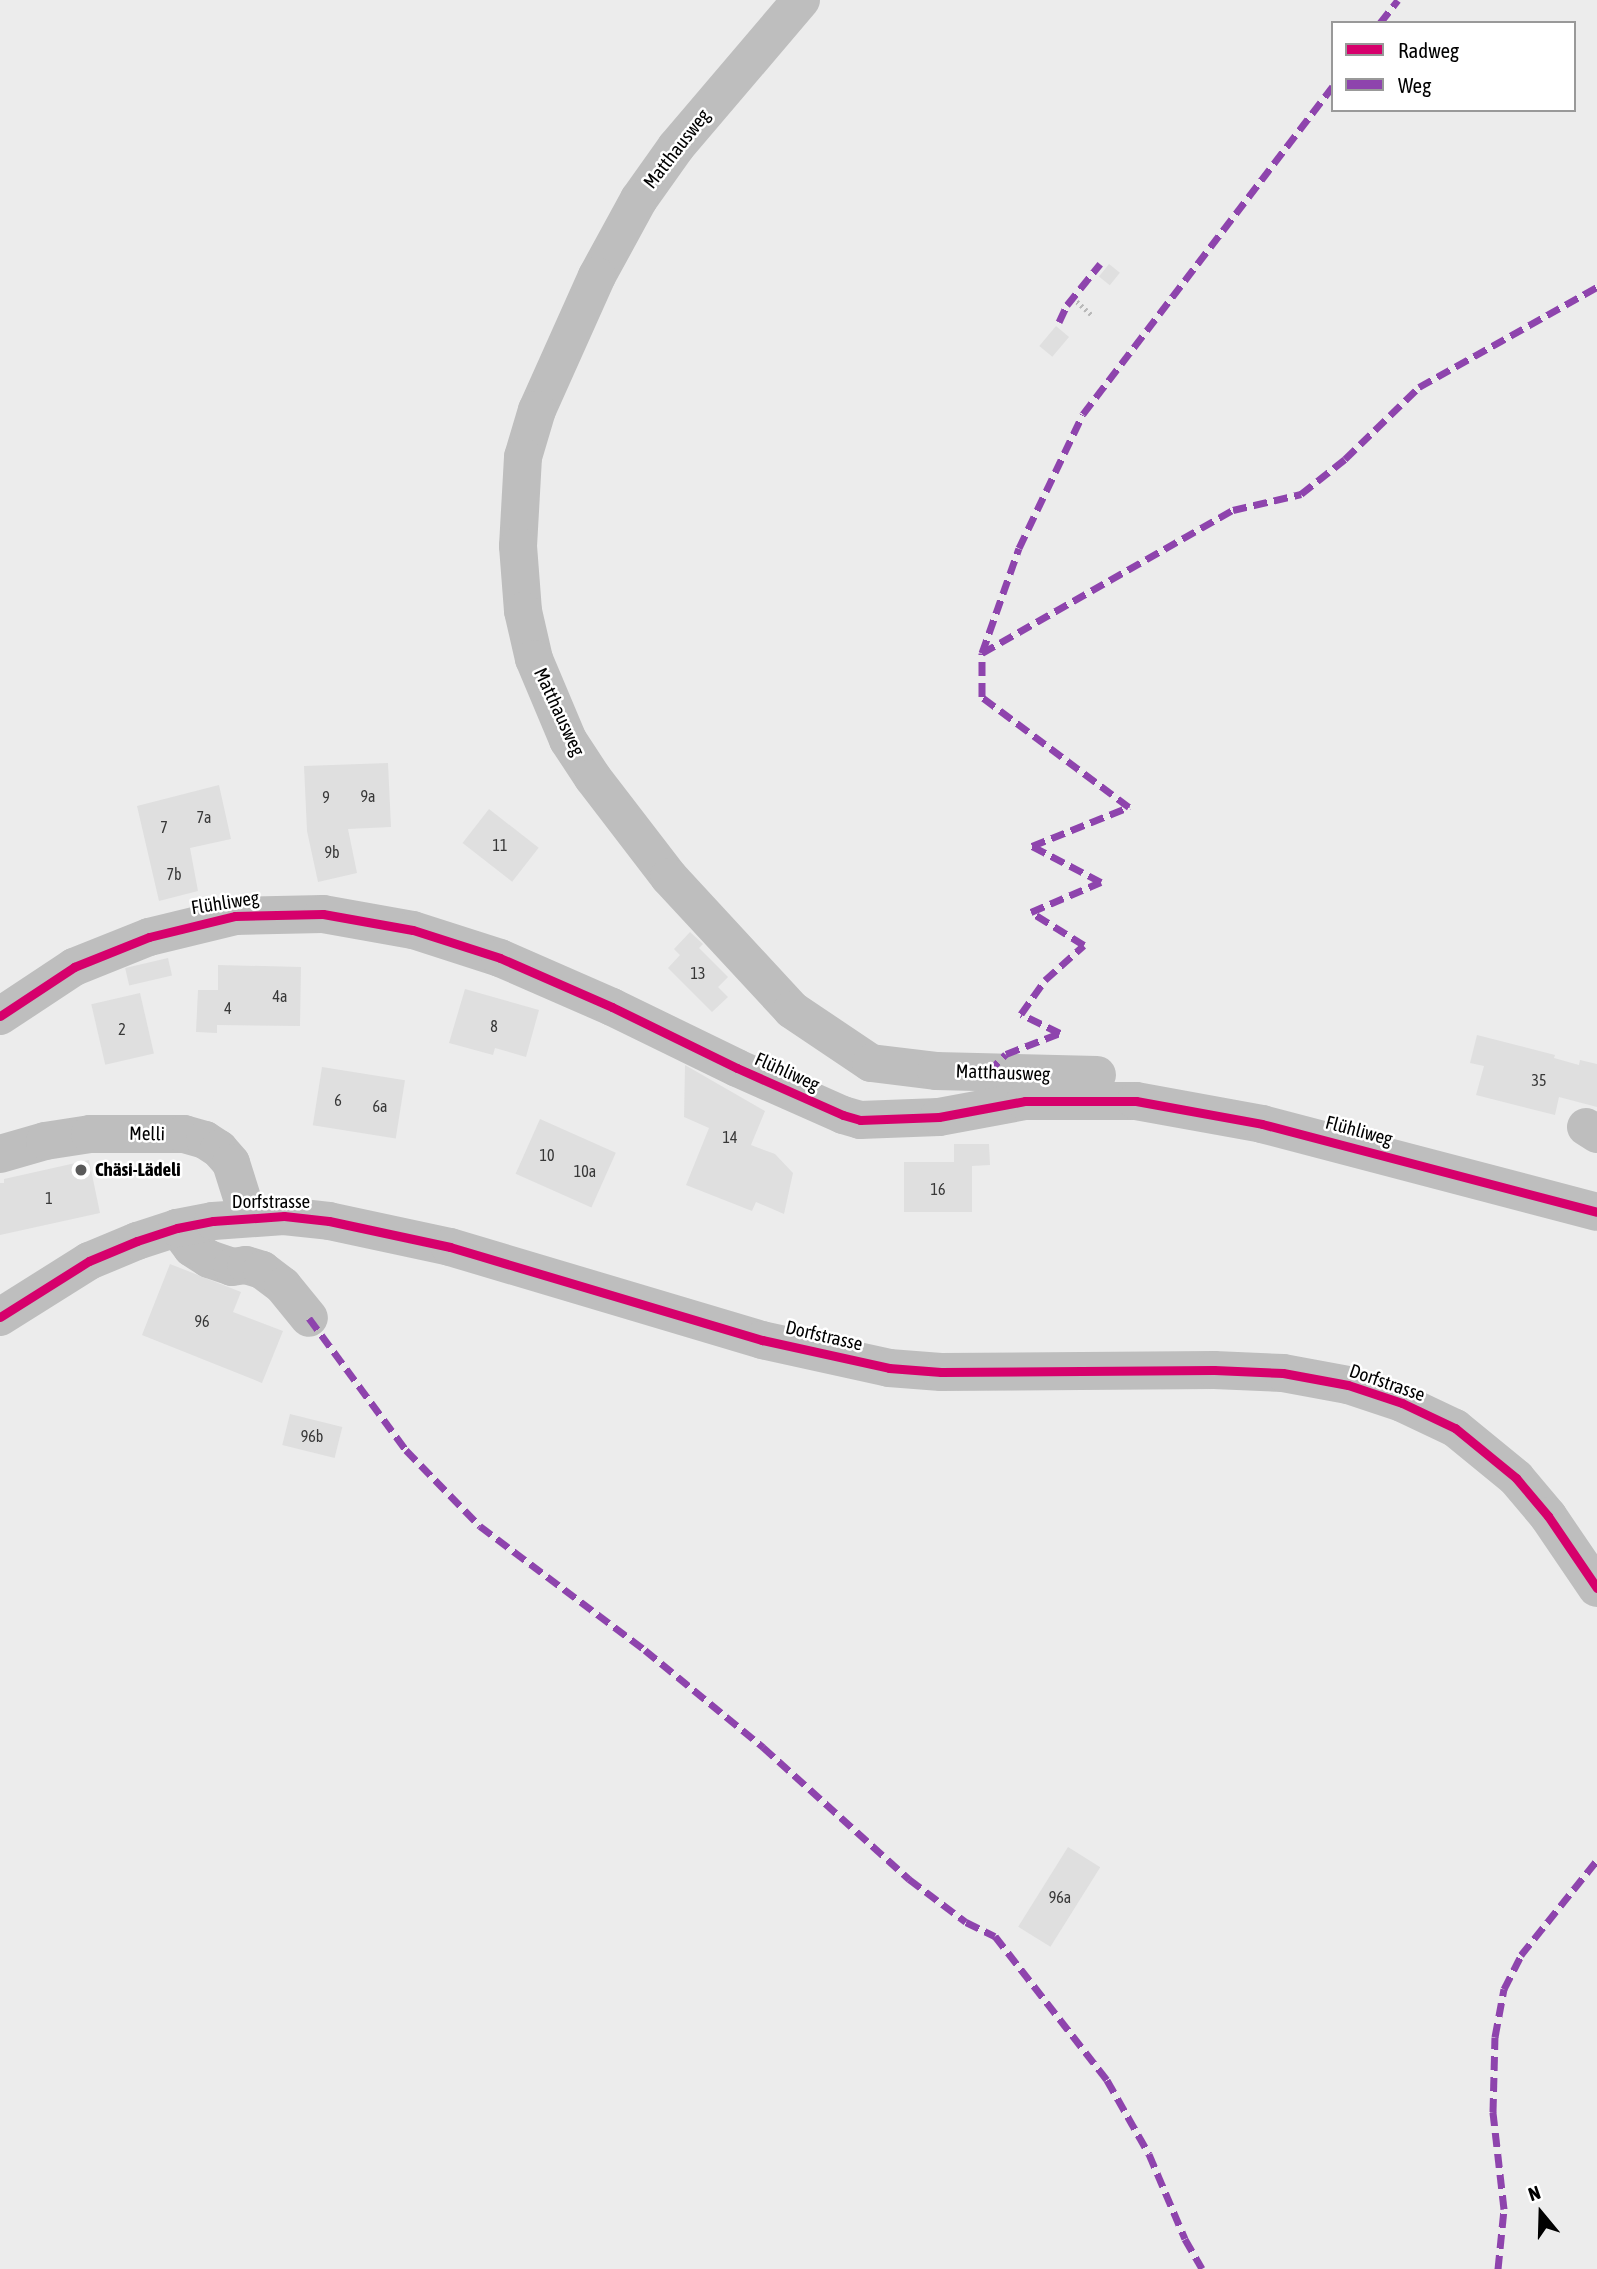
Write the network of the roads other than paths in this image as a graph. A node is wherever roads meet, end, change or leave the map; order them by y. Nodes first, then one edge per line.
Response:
1 (801, 0) edge
2 (0, 1016) edge
3 (1189, 1109) junction
4 (0, 1154) edge
5 (1597, 1212) edge
6 (248, 1217) junction
7 (177, 1228) junction
8 (0, 1317) edge
9 (309, 1318) dead end
10 (1597, 1588) edge

1 - 3 street, Matthausweg
2 - 3 street, Flühliweg
3 - 5 street, Flühliweg
4 - 6 street, Melli
6 - 7 street, Dorfstrasse
6 - 10 street, Dorfstrasse
7 - 8 street, Dorfstrasse
7 - 9 street

